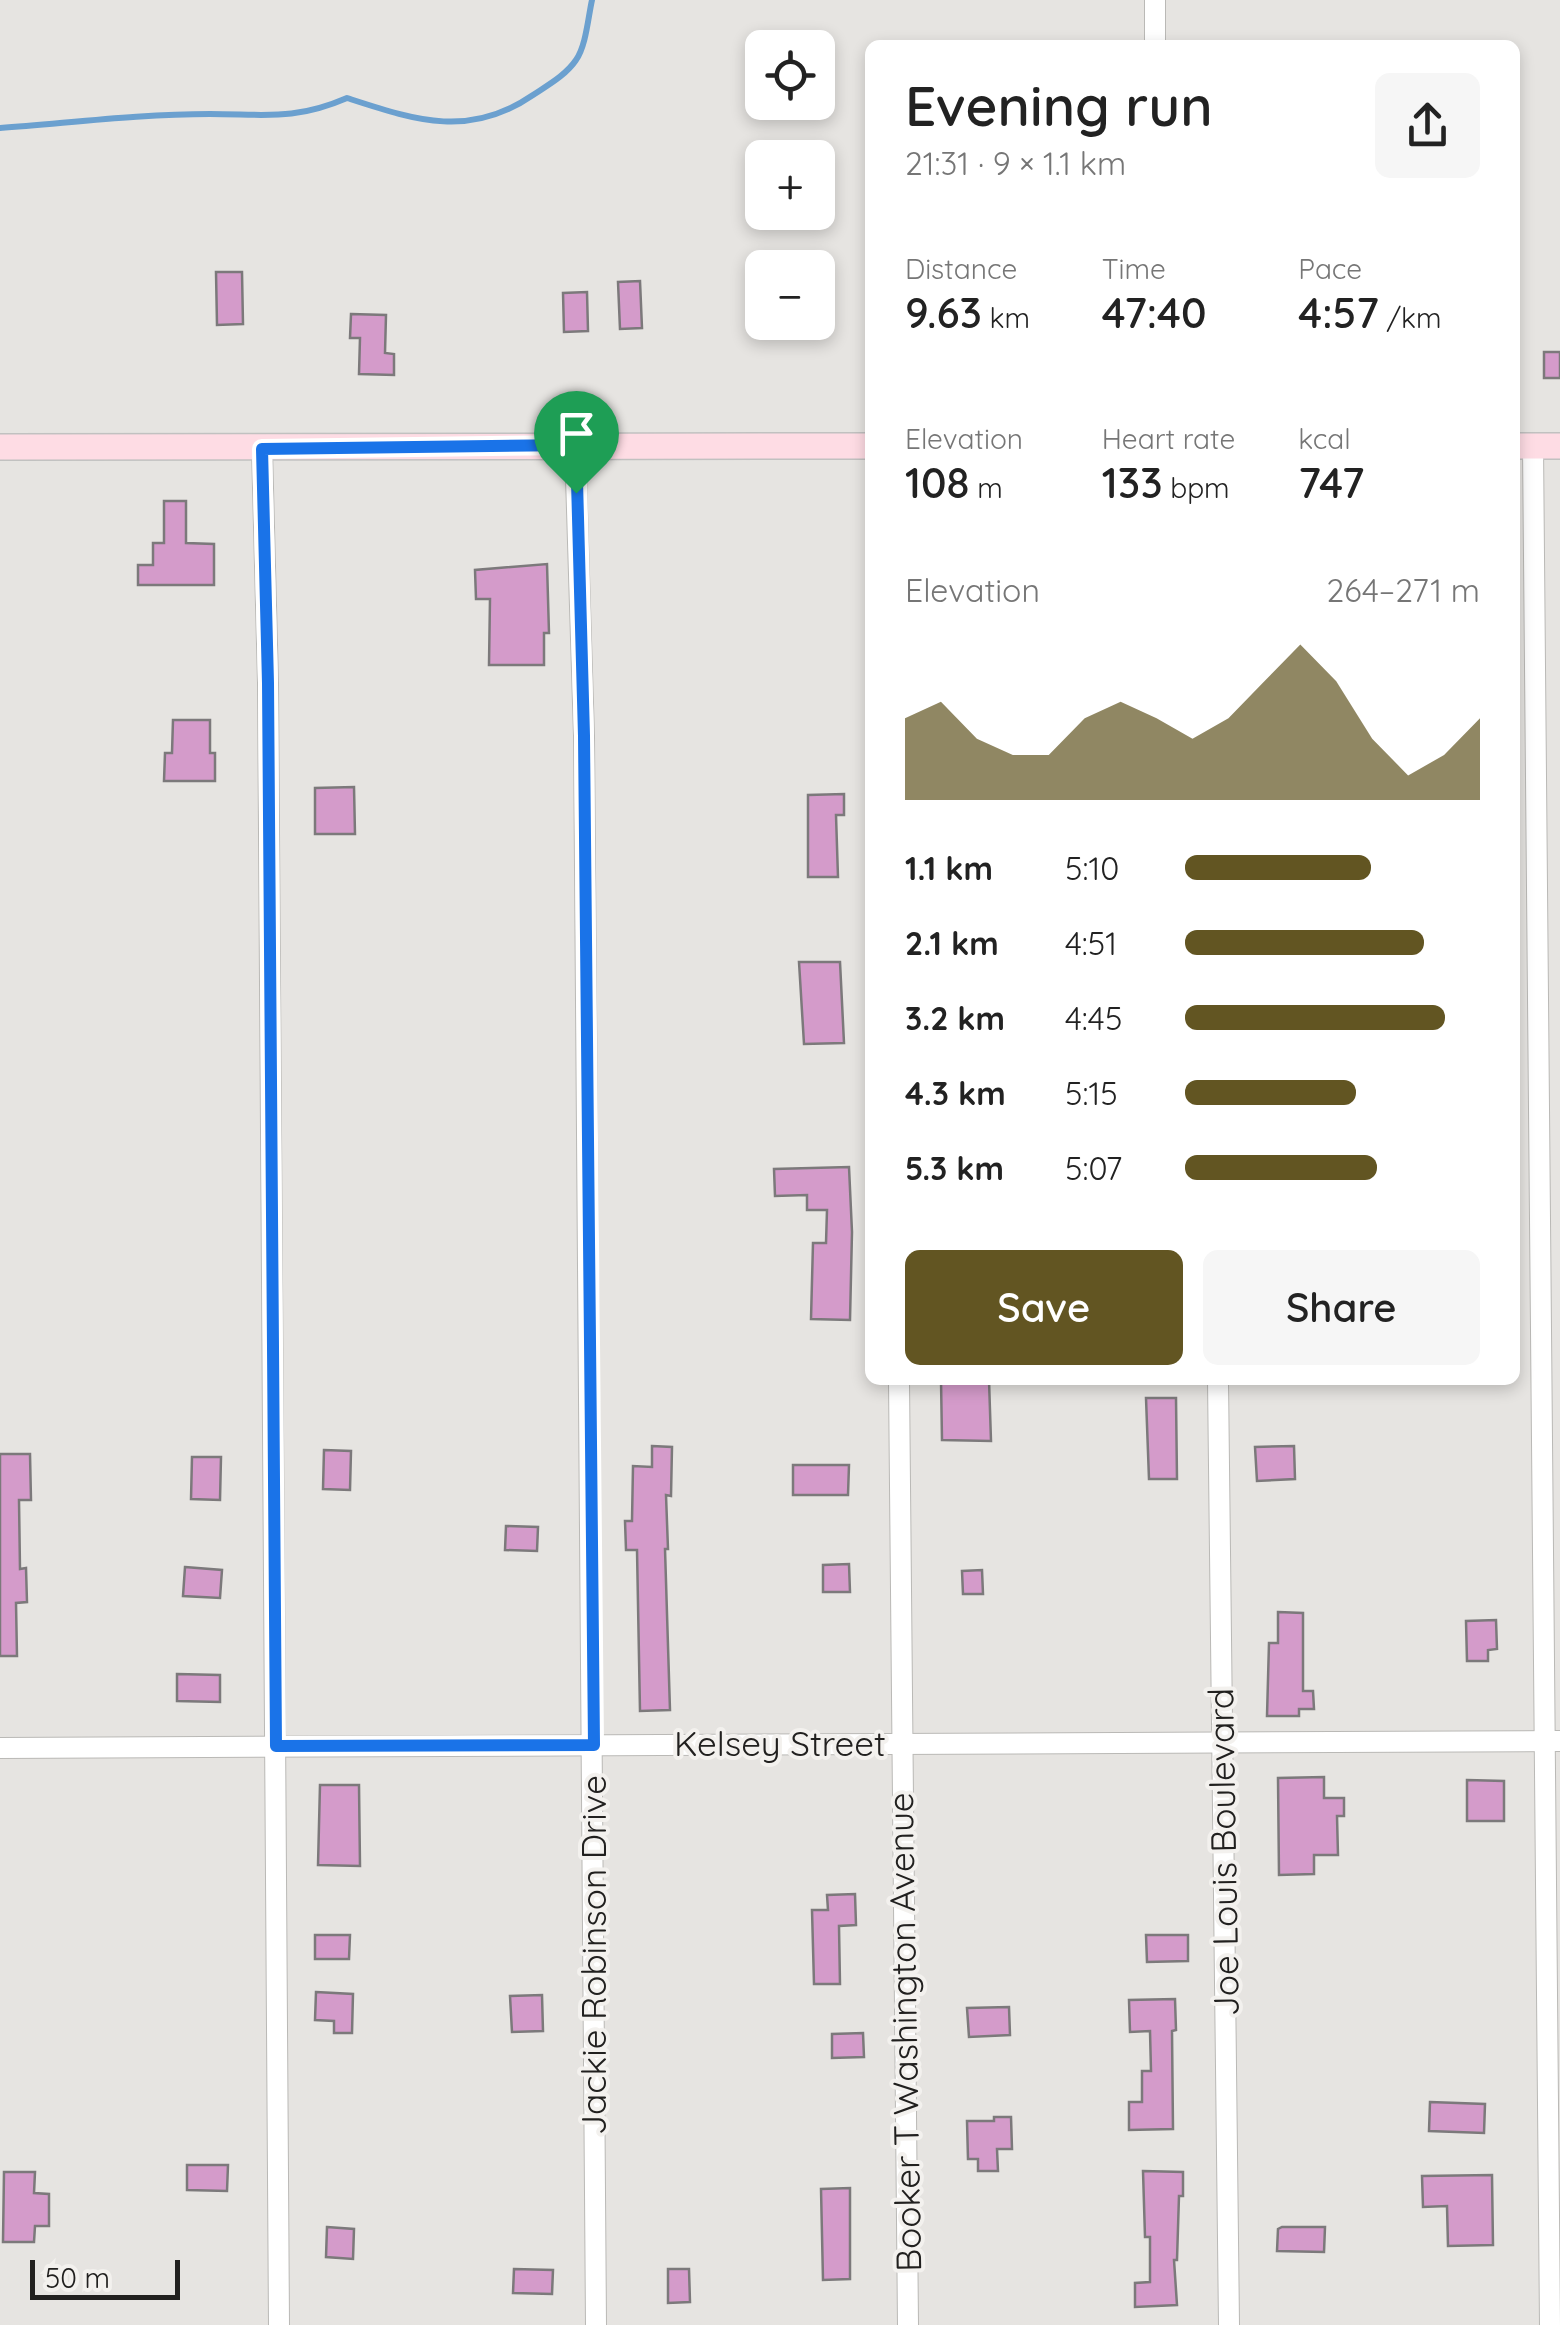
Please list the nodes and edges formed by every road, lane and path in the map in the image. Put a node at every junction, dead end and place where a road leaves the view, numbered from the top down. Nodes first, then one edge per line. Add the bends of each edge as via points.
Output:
1 (1156, 0) edge
2 (1156, 40) edge
3 (576, 445) junction
4 (865, 446) edge
5 (1524, 446) edge
6 (1560, 446) edge
7 (0, 448) edge
8 (262, 449) junction
9 (899, 1385) edge
10 (1218, 1385) edge
11 (1552, 1741) edge
12 (1222, 1742) junction
13 (903, 1744) junction
14 (594, 1745) junction
15 (276, 1746) junction
16 (0, 1748) edge
17 (280, 2325) edge
18 (596, 2325) edge
19 (908, 2325) edge
20 (1229, 2325) edge
21 (1550, 2325) edge

1 - 2 street
3 - 4 main road
3 - 8 main road
3 - 14 street, Jackie Robinson Drive
5 - 6 main road
5 - 11 street
7 - 8 main road
8 - 15 street
9 - 13 street, Booker T Washington Avenue
10 - 12 street, Joe Louis Boulevard
11 - 12 street, Kelsey Street
11 - 21 street
12 - 13 street, Kelsey Street
12 - 20 street, Joe Louis Boulevard
13 - 14 street, Kelsey Street
13 - 19 street, Booker T Washington Avenue
14 - 15 street, Kelsey Street
14 - 18 street, Jackie Robinson Drive
15 - 16 street, Kelsey Street
15 - 17 street

